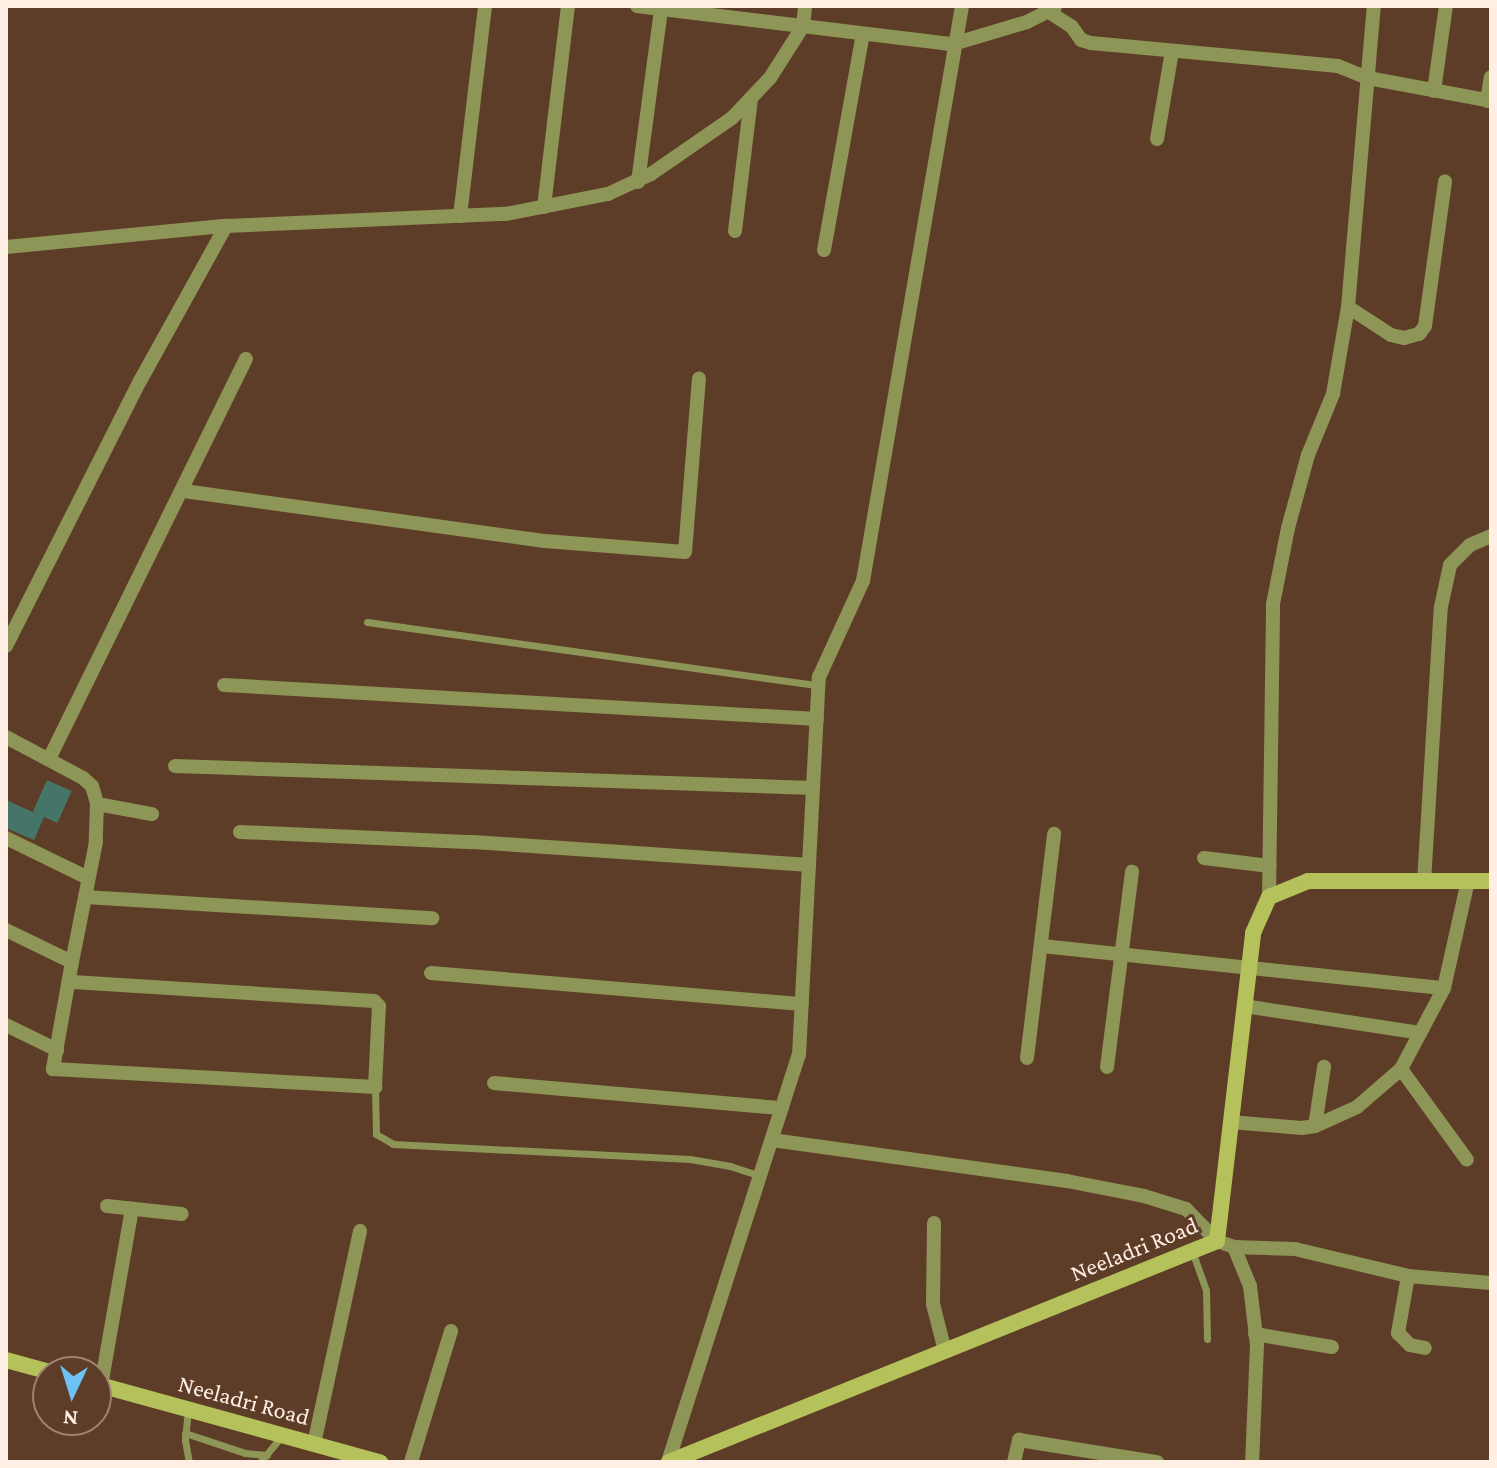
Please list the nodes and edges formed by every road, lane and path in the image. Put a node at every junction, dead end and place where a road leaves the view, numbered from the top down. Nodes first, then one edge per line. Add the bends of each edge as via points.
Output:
1 (485, 6) edge
2 (568, 6) edge
3 (637, 6) edge
4 (805, 6) edge
5 (962, 6) edge
6 (1374, 6) edge
7 (1446, 6) edge
8 (670, 9) edge
9 (1053, 9) edge
10 (760, 13) edge
11 (803, 26) junction
12 (863, 34) junction
13 (953, 44) junction
14 (1172, 51) junction
15 (1491, 77) edge
16 (1368, 78) junction
17 (1434, 91) junction
18 (751, 98) junction
19 (1489, 101) edge
20 (1157, 139) dead end
21 (1445, 181) dead end
22 (638, 182) junction
23 (544, 207) junction
24 (460, 216) junction
25 (226, 226) junction
26 (735, 231) dead end
27 (6, 247) edge
28 (824, 250) dead end
29 (1348, 307) junction
30 (246, 359) dead end
31 (699, 379) dead end
32 (184, 491) junction
33 (1491, 536) edge
34 (367, 622) dead end
35 (6, 646) edge
36 (224, 685) dead end
37 (818, 685) junction
38 (817, 719) junction
39 (6, 737) edge
40 (49, 759) junction
41 (175, 766) dead end
42 (813, 788) junction
43 (97, 804) junction
44 (152, 814) dead end
45 (240, 832) dead end
46 (1054, 834) dead end
47 (6, 838) edge
48 (1204, 858) dead end
49 (809, 865) junction
50 (1270, 866) junction
51 (1132, 872) dead end
52 (88, 878) junction
53 (1468, 881) junction
54 (1491, 881) edge
55 (1424, 882) junction
56 (85, 897) junction
57 (1269, 897) junction
58 (432, 918) dead end
59 (6, 930) edge
60 (1042, 946) junction
61 (1122, 956) junction
62 (72, 962) junction
63 (1249, 970) junction
64 (431, 973) dead end
65 (69, 982) junction
66 (1444, 988) junction
67 (802, 1004) junction
68 (1244, 1006) junction
69 (6, 1025) edge
70 (1420, 1033) junction
71 (57, 1050) junction
72 (1027, 1058) dead end
73 (1107, 1067) dead end
74 (1324, 1067) dead end
75 (1401, 1069) junction
76 (494, 1083) dead end
77 (375, 1087) junction
78 (782, 1108) junction
79 (1231, 1122) junction
80 (1315, 1126) junction
81 (772, 1140) junction
82 (1467, 1160) dead end
83 (760, 1176) junction
84 (107, 1206) dead end
85 (132, 1209) junction
86 (182, 1214) dead end
87 (934, 1223) dead end
88 (360, 1231) dead end
89 (1226, 1244) junction
90 (1192, 1251) junction
91 (1408, 1276) junction
92 (1491, 1283) edge
93 (451, 1331) dead end
94 (1255, 1334) junction
95 (1207, 1339) dead end
96 (1332, 1347) dead end
97 (1425, 1348) dead end
98 (945, 1351) junction
99 (104, 1356) edge
100 (6, 1360) edge
101 (32, 1367) edge
102 (112, 1389) edge
103 (188, 1410) junction
104 (185, 1433) junction
105 (283, 1435) junction
106 (314, 1444) junction
107 (267, 1455) junction
108 (189, 1462) edge
109 (260, 1462) edge
110 (380, 1462) edge
111 (411, 1462) edge
112 (668, 1462) edge
113 (1014, 1462) edge
114 (1157, 1462) edge
115 (1252, 1462) edge

1 - 24 street
2 - 23 street
3 - 8 street
4 - 11 street
5 - 13 street
6 - 16 street
7 - 17 street
8 - 10 street
8 - 22 street
9 - 13 street
9 - 14 street via 1081,40
10 - 11 street
11 - 12 street
11 - 18 street
12 - 13 street
12 - 28 street
13 - 37 street via 863,581
14 - 16 street via 1338,66
14 - 20 street
15 - 19 street
16 - 17 street
16 - 29 street
17 - 19 street
18 - 22 street via 708,137
18 - 26 street
21 - 29 street via 1425,326 1419,334 1391,335
22 - 23 street
23 - 24 street
24 - 25 street
25 - 27 street
25 - 35 street via 140,381
29 - 50 street via 1333,394 1296,498 1273,604
30 - 32 street
31 - 32 street via 685,552 545,541
32 - 40 street
33 - 55 street via 1470,545 1450,565 1441,607
34 - 37 lane
36 - 38 street
37 - 38 street
38 - 42 street
39 - 40 street
40 - 43 street via 92,786
41 - 42 street
42 - 49 street
43 - 44 street
43 - 52 street
45 - 49 street
46 - 60 street
47 - 52 street
48 - 50 street
49 - 67 street
50 - 57 street
51 - 61 street
52 - 56 street
53 - 54 main road
53 - 55 main road
53 - 66 street
55 - 57 main road via 1308,881
56 - 58 street
56 - 62 street
57 - 63 main road, Neeladri Road via 1253,933
59 - 62 street
60 - 61 street
60 - 72 street
61 - 63 street
61 - 73 street
62 - 65 street
63 - 66 street
63 - 68 main road, Neeladri Road
64 - 67 street
65 - 71 street
65 - 77 street via 374,1001 379,1006
66 - 70 street
67 - 78 street via 799,1055
68 - 70 street
68 - 79 main road, Neeladri Road
69 - 71 street
70 - 75 street
71 - 77 street via 53,1069
74 - 80 street
75 - 80 street via 1357,1107
75 - 82 street
76 - 78 street
77 - 83 lane via 376,1134 393,1144 690,1159
78 - 81 street
79 - 80 street
79 - 89 main road, Neeladri Road
81 - 83 street
81 - 89 street via 1144,1196 1186,1209
83 - 112 street
84 - 85 street
85 - 86 street
85 - 99 street
87 - 98 street via 933,1304
88 - 106 street
89 - 90 main road, Neeladri Road
89 - 91 street via 1295,1249
89 - 94 street via 1250,1286
90 - 95 lane via 1206,1290
90 - 98 main road, Neeladri Road
91 - 92 street
91 - 97 street via 1398,1333 1410,1345
93 - 111 street
94 - 96 street
94 - 115 street
98 - 112 main road, Neeladri Road
100 - 101 main road
102 - 103 main road, Neeladri Road
103 - 104 lane
103 - 105 main road, Neeladri Road
104 - 107 lane
104 - 108 lane
105 - 106 main road, Neeladri Road
105 - 107 lane
106 - 110 main road, Neeladri Road
107 - 109 lane
113 - 114 street via 1019,1440

